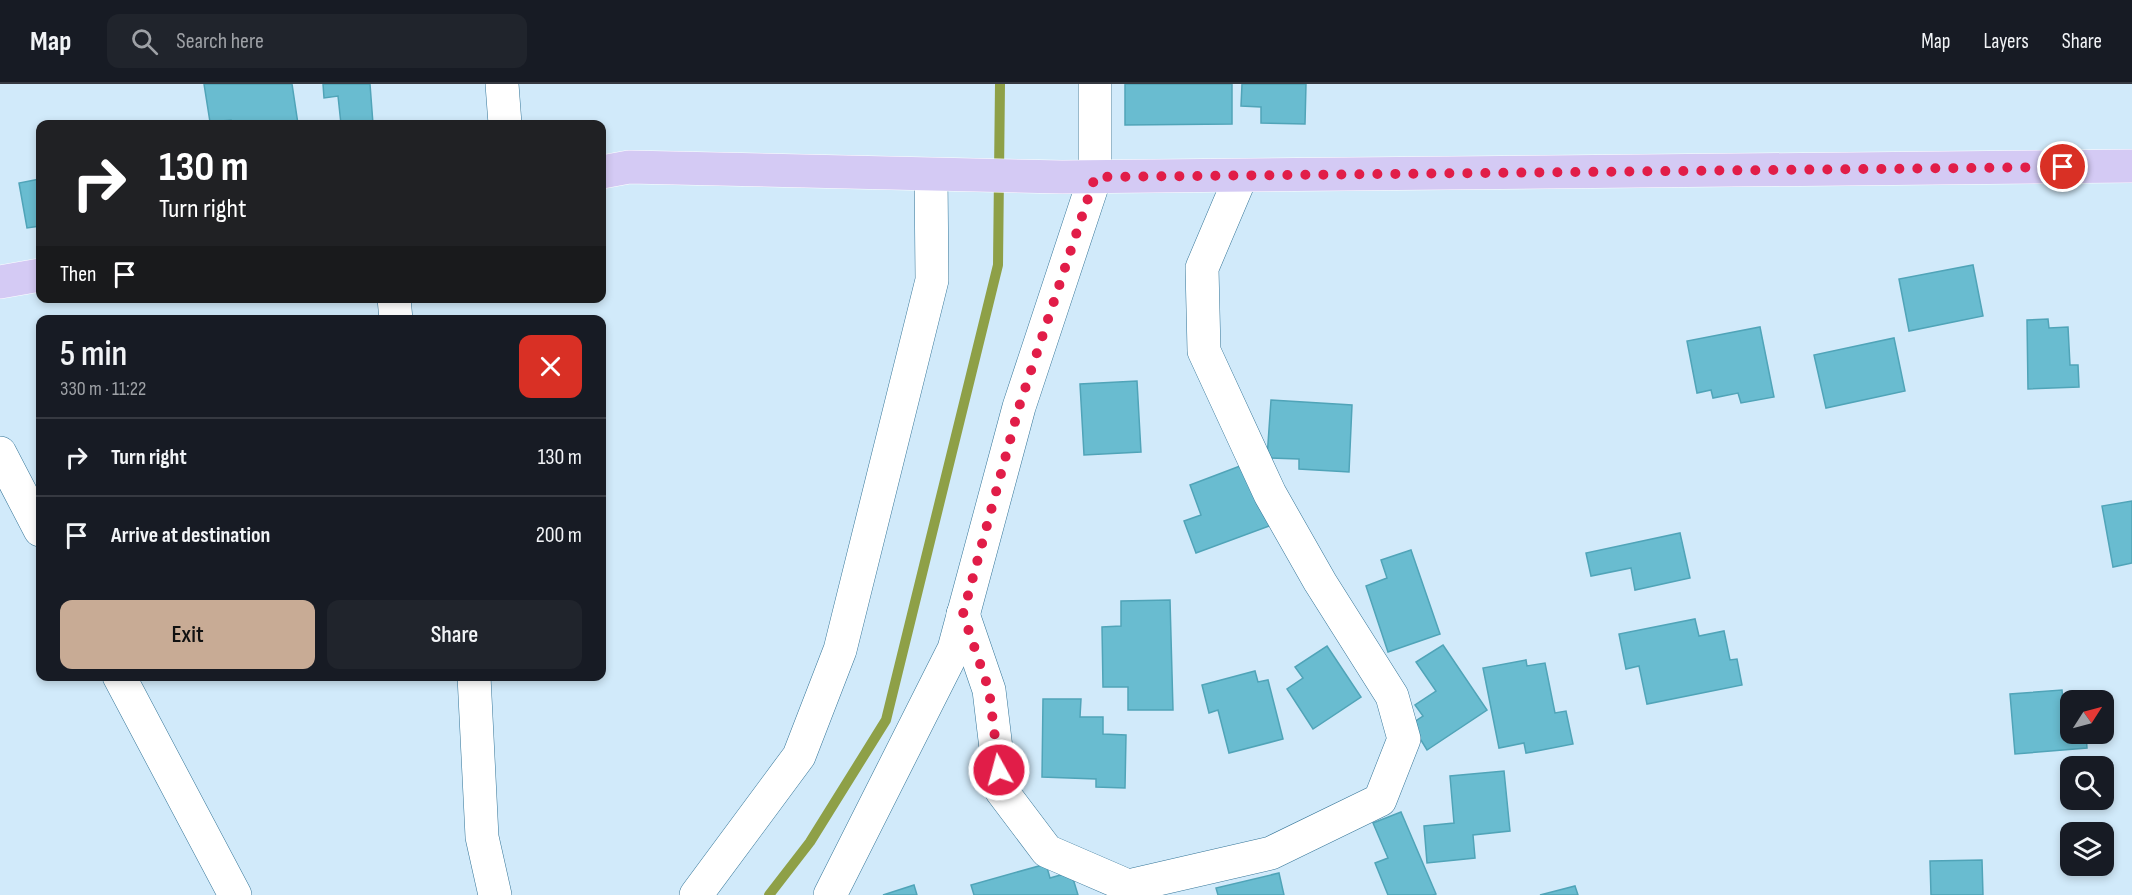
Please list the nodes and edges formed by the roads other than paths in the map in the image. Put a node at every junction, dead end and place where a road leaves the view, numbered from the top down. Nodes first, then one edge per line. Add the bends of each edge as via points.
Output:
1 (502, 84) edge
2 (1095, 84) edge
3 (505, 120) edge
4 (2132, 166) edge
5 (606, 171) edge
6 (938, 176) junction
7 (1241, 176) junction
8 (1095, 177) junction
9 (36, 276) edge
10 (0, 282) edge
11 (0, 453) edge
12 (36, 522) edge
13 (963, 614) junction
14 (121, 681) edge
15 (474, 681) edge
16 (235, 895) edge
17 (495, 895) edge
18 (696, 895) edge
19 (830, 895) edge

1 - 3 street
2 - 8 street
4 - 7 main road
5 - 6 main road via 629,167
6 - 8 main road
6 - 18 street via 932,280 840,650 799,756
7 - 8 main road
7 - 13 street via 1202,268 1204,351 1270,494 1392,696 1404,739 1380,800 1271,853 1128,886 1047,851 1001,790 989,690
8 - 13 street via 1019,407
9 - 10 main road
11 - 12 street
13 - 19 street via 954,649
14 - 16 street
15 - 17 street via 482,837

